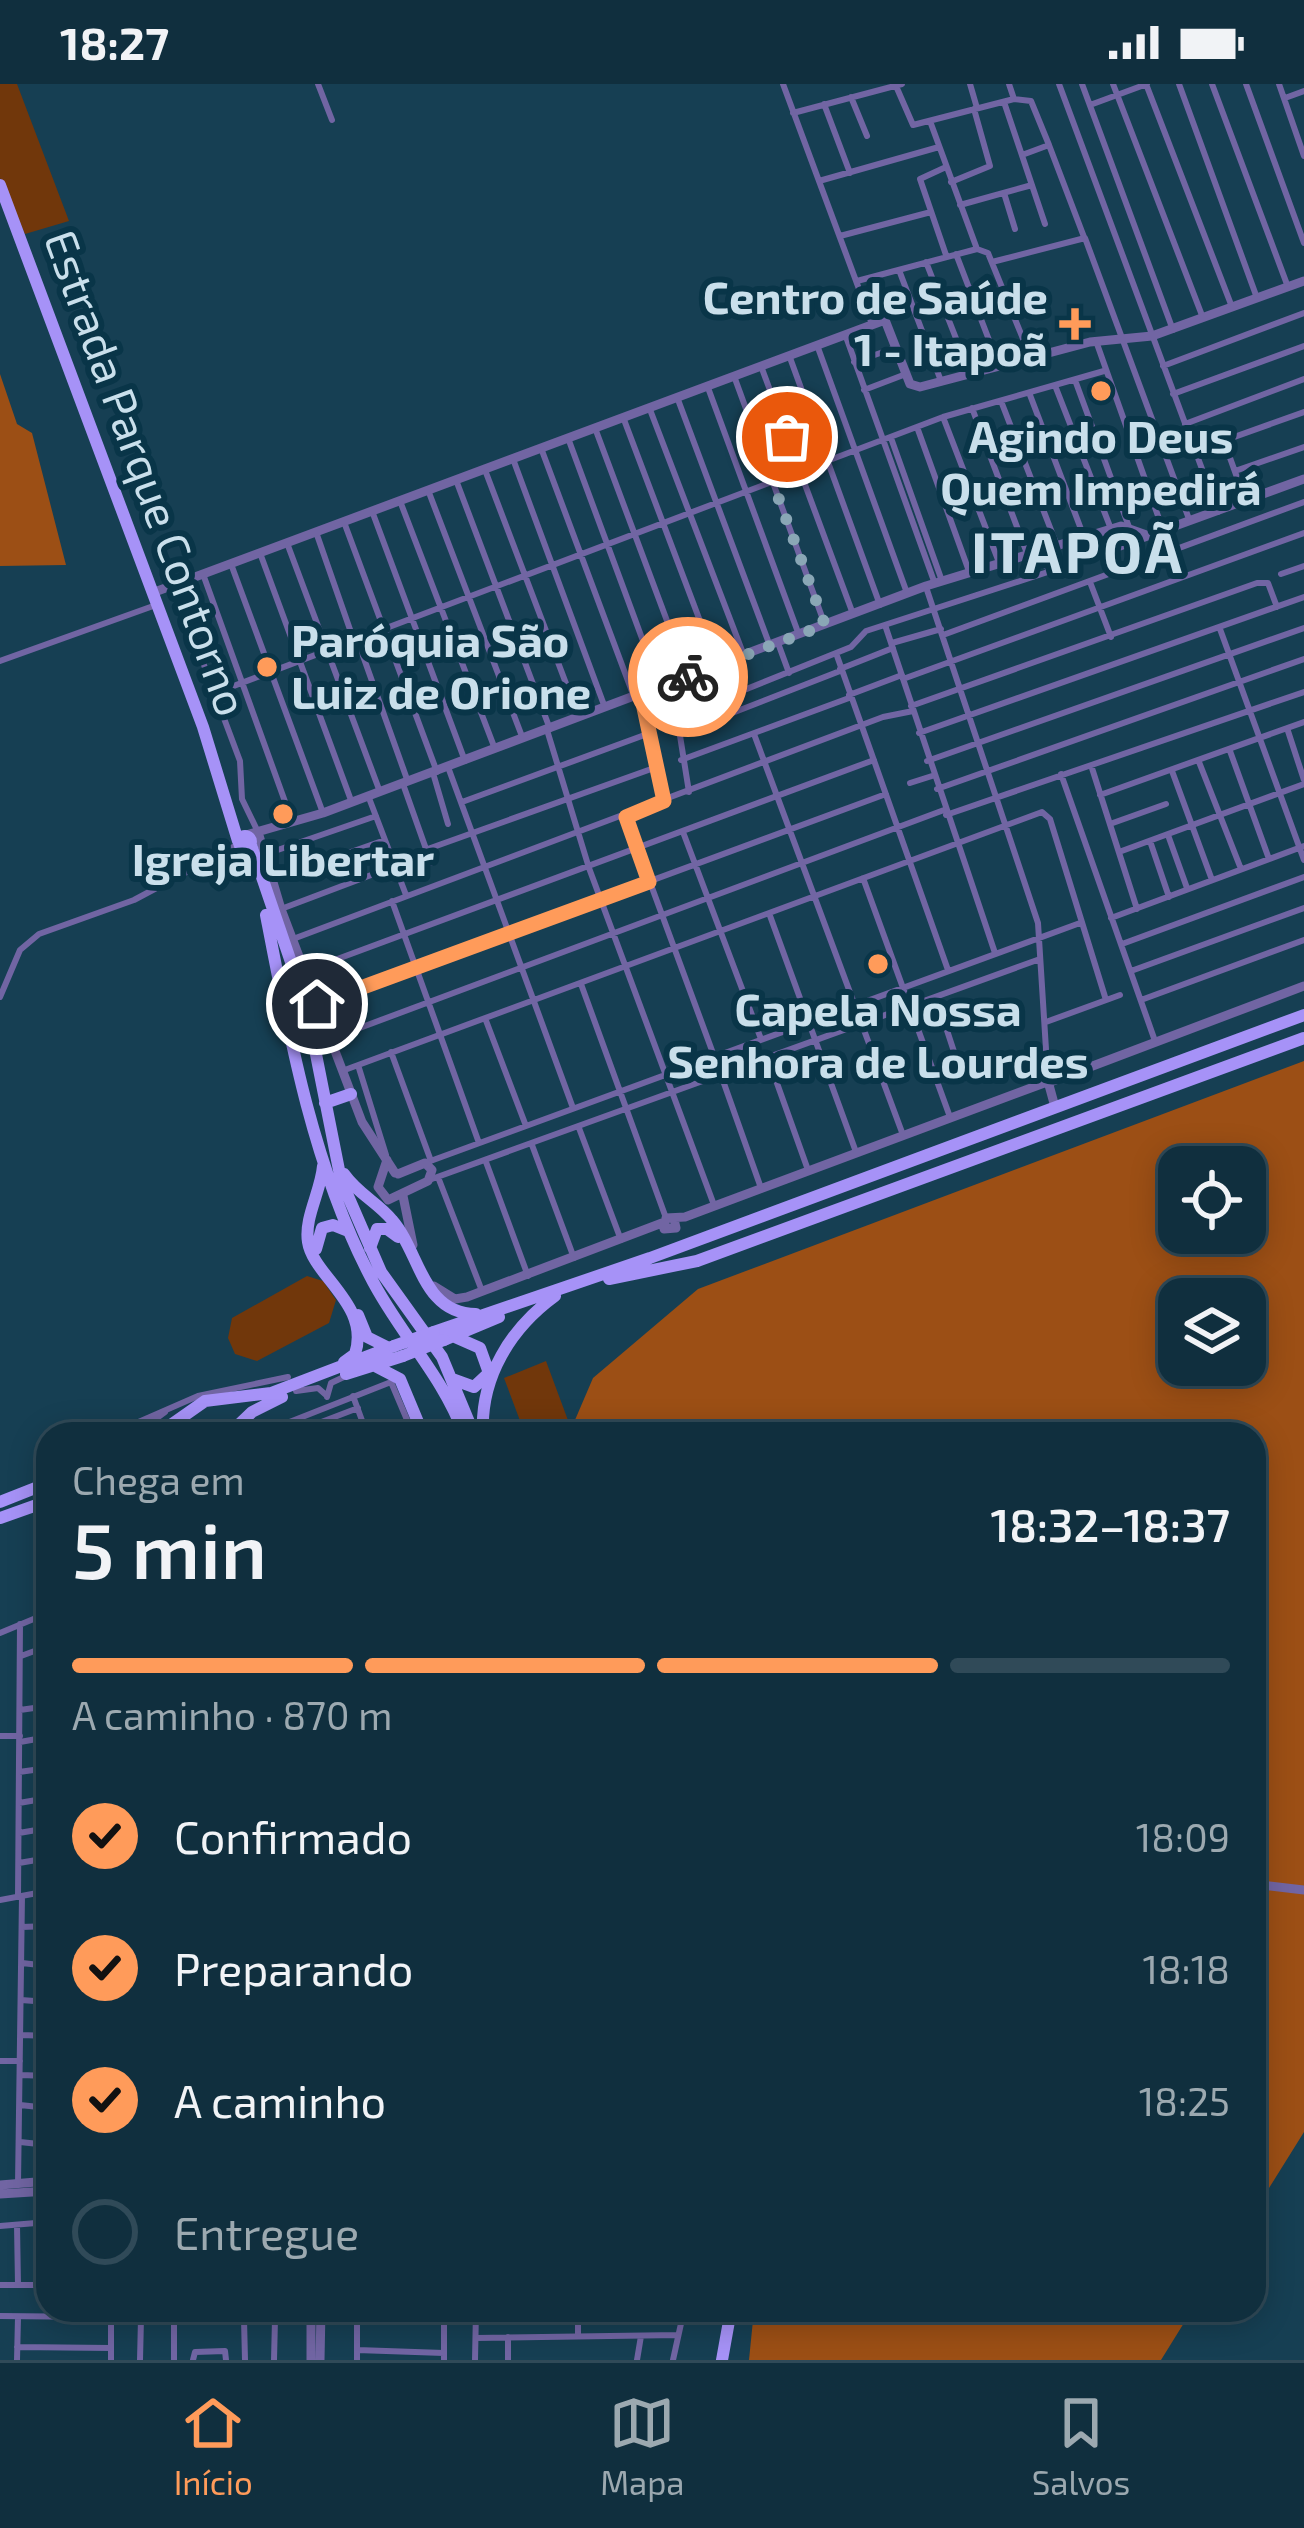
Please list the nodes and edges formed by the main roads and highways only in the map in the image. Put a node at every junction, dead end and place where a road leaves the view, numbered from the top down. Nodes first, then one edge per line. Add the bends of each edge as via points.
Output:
1 (0, 185) edge
2 (265, 886) junction
3 (1304, 1015) edge
4 (1252, 1035) junction
5 (1304, 1038) edge
6 (1262, 1053) junction
7 (351, 1094) road end
8 (325, 1102) junction
9 (930, 1154) junction
10 (330, 1164) junction
11 (939, 1174) junction
12 (350, 1232) junction
13 (370, 1249) junction
14 (555, 1296) junction
15 (495, 1311) junction
16 (445, 1332) junction
17 (397, 1352) junction
18 (365, 1367) junction
19 (322, 1375) junction
20 (452, 1378) junction
21 (239, 1394) junction
22 (174, 1421) edge
23 (243, 1421) joint
24 (420, 1422) edge
25 (421, 1422) edge
26 (458, 1422) edge
27 (472, 1422) edge
28 (481, 1422) edge
29 (36, 1487) edge
30 (5, 1496) edge
31 (36, 1505) edge
32 (1, 1518) edge
33 (729, 2322) edge
34 (722, 2360) edge

1 - 2 main road, Estrada Parque Contorno
2 - 8 main road, Estrada Parque Contorno via 312,1007
2 - 10 main road via 276,988
3 - 4 main road
4 - 6 main road
4 - 9 main road via 1053,1091
5 - 6 main road
6 - 11 main road
7 - 8 main road
8 - 10 main road, Estrada Parque Contorno
9 - 11 main road via 928,1167
9 - 15 main road
10 - 12 main road
10 - 13 main road
10 - 15 main road via 394,1222 437,1298 456,1312
10 - 19 main road via 307,1238 315,1262 340,1286 358,1340 355,1354
11 - 14 main road via 698,1261
12 - 17 main road via 322,1228 316,1249 341,1277 367,1337
12 - 26 main road
13 - 16 main road via 377,1229 398,1237
13 - 20 main road
14 - 16 main road
14 - 28 main road via 518,1325
15 - 16 main road
16 - 17 main road, bridge
16 - 20 main road via 480,1348 489,1373 474,1387
17 - 18 main road
17 - 19 main road
17 - 25 main road
18 - 23 main road via 265,1404
18 - 24 main road via 400,1379
19 - 21 main road via 271,1393
20 - 27 main road
21 - 22 main road via 205,1401
21 - 23 main road
29 - 30 main road
31 - 32 main road
33 - 34 main road

